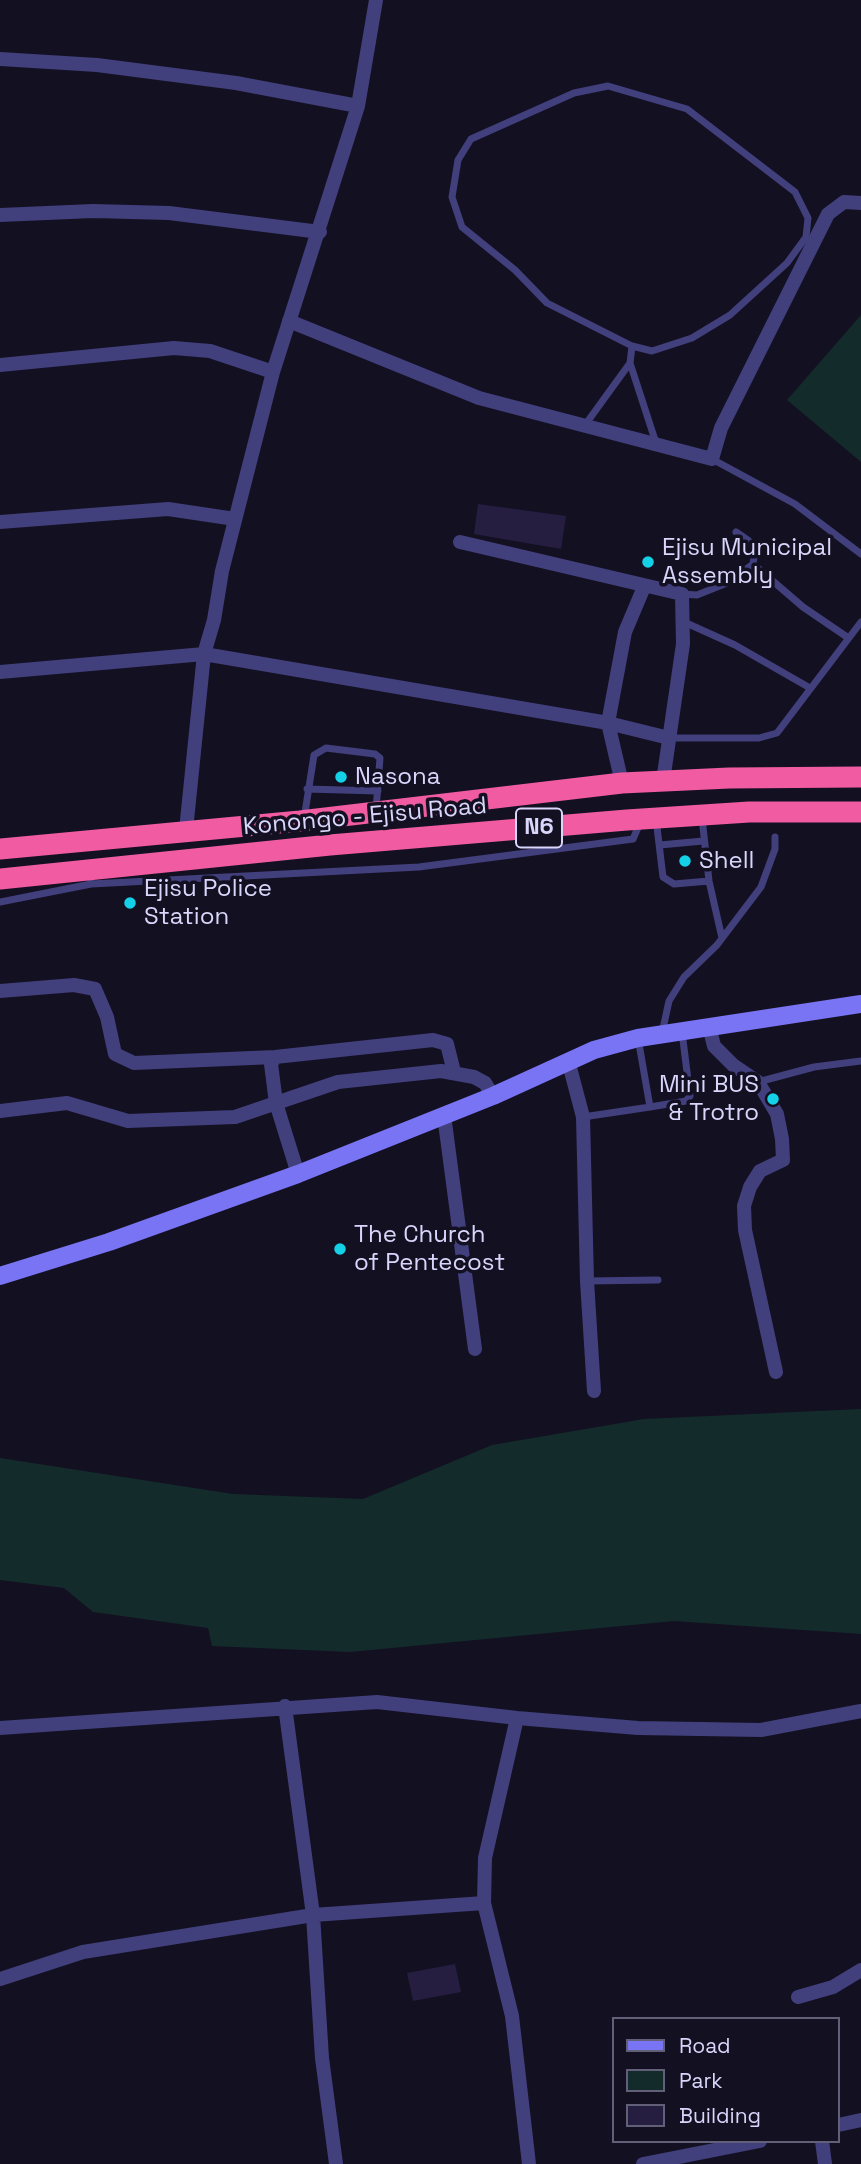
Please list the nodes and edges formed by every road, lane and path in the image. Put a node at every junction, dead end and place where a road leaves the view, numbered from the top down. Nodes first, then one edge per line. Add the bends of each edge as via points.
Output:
1 (376, 0) edge
2 (0, 59) edge
3 (358, 106) junction
4 (861, 203) edge
5 (0, 215) edge
6 (320, 232) junction
7 (289, 321) junction
8 (632, 346) junction
9 (630, 363) junction
10 (0, 365) edge
11 (273, 372) junction
12 (585, 425) junction
13 (657, 447) junction
14 (712, 459) junction
15 (236, 519) junction
16 (0, 522) edge
17 (736, 532) dead end
18 (460, 542) dead end
19 (861, 554) edge
20 (752, 564) junction
21 (644, 587) junction
22 (682, 594) junction
23 (684, 622) junction
24 (861, 622) edge
25 (847, 637) junction
26 (204, 654) junction
27 (0, 672) edge
28 (810, 688) junction
29 (608, 723) junction
30 (669, 738) junction
31 (861, 777) edge
32 (663, 781) junction
33 (622, 783) junction
34 (307, 789) junction
35 (377, 801) junction
36 (861, 812) edge
37 (702, 816) junction
38 (649, 819) junction
39 (304, 820) junction
40 (186, 830) junction
41 (775, 838) dead end
42 (703, 841) junction
43 (660, 845) junction
44 (0, 849) edge
45 (90, 877) junction
46 (0, 879) edge
47 (709, 881) junction
48 (0, 902) edge
49 (722, 938) junction
50 (0, 990) edge
51 (861, 1004) edge
52 (709, 1026) junction
53 (682, 1032) junction
54 (662, 1034) junction
55 (638, 1038) junction
56 (275, 1057) junction
57 (568, 1060) junction
58 (861, 1061) edge
59 (454, 1072) junction
60 (758, 1082) junction
61 (493, 1096) junction
62 (276, 1103) junction
63 (650, 1107) junction
64 (0, 1111) edge
65 (444, 1115) junction
66 (583, 1117) junction
67 (298, 1174) junction
68 (0, 1276) edge
69 (658, 1280) dead end
70 (587, 1281) junction
71 (475, 1349) dead end
72 (776, 1372) dead end
73 (594, 1391) dead end
74 (285, 1706) junction
75 (861, 1711) edge
76 (517, 1718) junction
77 (0, 1728) edge
78 (484, 1903) junction
79 (313, 1915) junction
80 (861, 1970) edge
81 (0, 1979) edge
82 (799, 1997) dead end
83 (861, 2120) edge
84 (840, 2125) edge
85 (750, 2143) edge
86 (822, 2143) edge
87 (337, 2164) edge
88 (529, 2164) edge
89 (643, 2164) edge
90 (825, 2164) edge

1 - 3 street
2 - 3 street via 97,65 236,83
3 - 6 street
4 - 14 street via 844,202 828,214 721,428
5 - 6 street via 169,213
6 - 7 street
7 - 11 street
7 - 12 street via 479,398
8 - 8 lane via 547,303 462,227 453,197 458,160 471,139 574,93 608,86 687,109 795,192 808,218 806,237 787,263 730,316 692,338 652,351
8 - 9 lane
9 - 12 lane
9 - 13 lane
10 - 11 street via 174,348 210,351
11 - 15 street
12 - 13 street
13 - 14 street
14 - 19 lane via 794,504
15 - 16 street via 167,509
15 - 26 street
17 - 20 lane via 755,551
18 - 21 street
20 - 22 lane via 727,583 697,595
20 - 25 lane
21 - 22 street
21 - 29 street via 625,632
22 - 23 street
23 - 28 lane
23 - 30 street
24 - 25 lane
25 - 28 lane
26 - 27 street
26 - 29 street
26 - 40 street
28 - 30 lane via 777,733 759,738
29 - 30 street
29 - 33 street
30 - 32 street
31 - 32 highway, Konongo - Ejisu Road / N6
32 - 33 highway, Konongo - Ejisu Road / N6
33 - 35 highway, Konongo - Ejisu Road / N6
34 - 35 lane
34 - 35 lane via 314,755 326,748 375,754 380,758
34 - 39 lane
35 - 39 highway, Konongo - Ejisu Road / N6
36 - 37 highway, Konongo - Ejisu Road / N6
37 - 38 highway, Konongo - Ejisu Road / N6
37 - 42 lane
38 - 43 lane
38 - 45 highway, Konongo - Ejisu Road / N6 via 330,845
38 - 45 lane via 633,839 457,863
39 - 40 highway, Konongo - Ejisu Road / N6
40 - 44 highway, Konongo - Ejisu Road / N6
41 - 49 lane via 761,887
42 - 43 lane
42 - 47 lane
43 - 47 lane via 663,877 668,882
45 - 46 highway, Konongo - Ejisu Road / N6
45 - 48 lane
47 - 49 lane
49 - 54 lane via 684,977 670,1001
50 - 56 street via 74,985 95,989 115,1054 134,1063
51 - 52 main road
52 - 53 main road
52 - 60 street via 714,1046
53 - 54 main road
53 - 63 lane via 690,1096 686,1101
54 - 55 main road
55 - 57 main road
55 - 63 lane
56 - 59 street via 441,1040 450,1051
56 - 62 street via 271,1063
57 - 61 main road
57 - 66 street
58 - 60 lane via 814,1067
59 - 61 street via 485,1083
59 - 62 street via 338,1082
60 - 72 street via 777,1114 783,1160 760,1171 750,1187 744,1230
61 - 65 main road
62 - 64 street via 235,1117 147,1121 110,1118 67,1103
62 - 67 street
63 - 66 lane
65 - 67 main road
65 - 71 street
66 - 70 street
67 - 68 main road
69 - 70 lane
70 - 73 street
74 - 76 street via 377,1702
74 - 77 street
74 - 79 street
75 - 76 street via 761,1730 638,1728
76 - 78 street via 485,1858
78 - 79 street
78 - 88 street via 512,2016
79 - 81 street via 83,1952
79 - 87 street via 322,2058
80 - 82 street via 833,1987
83 - 84 street
85 - 89 street
86 - 90 street

